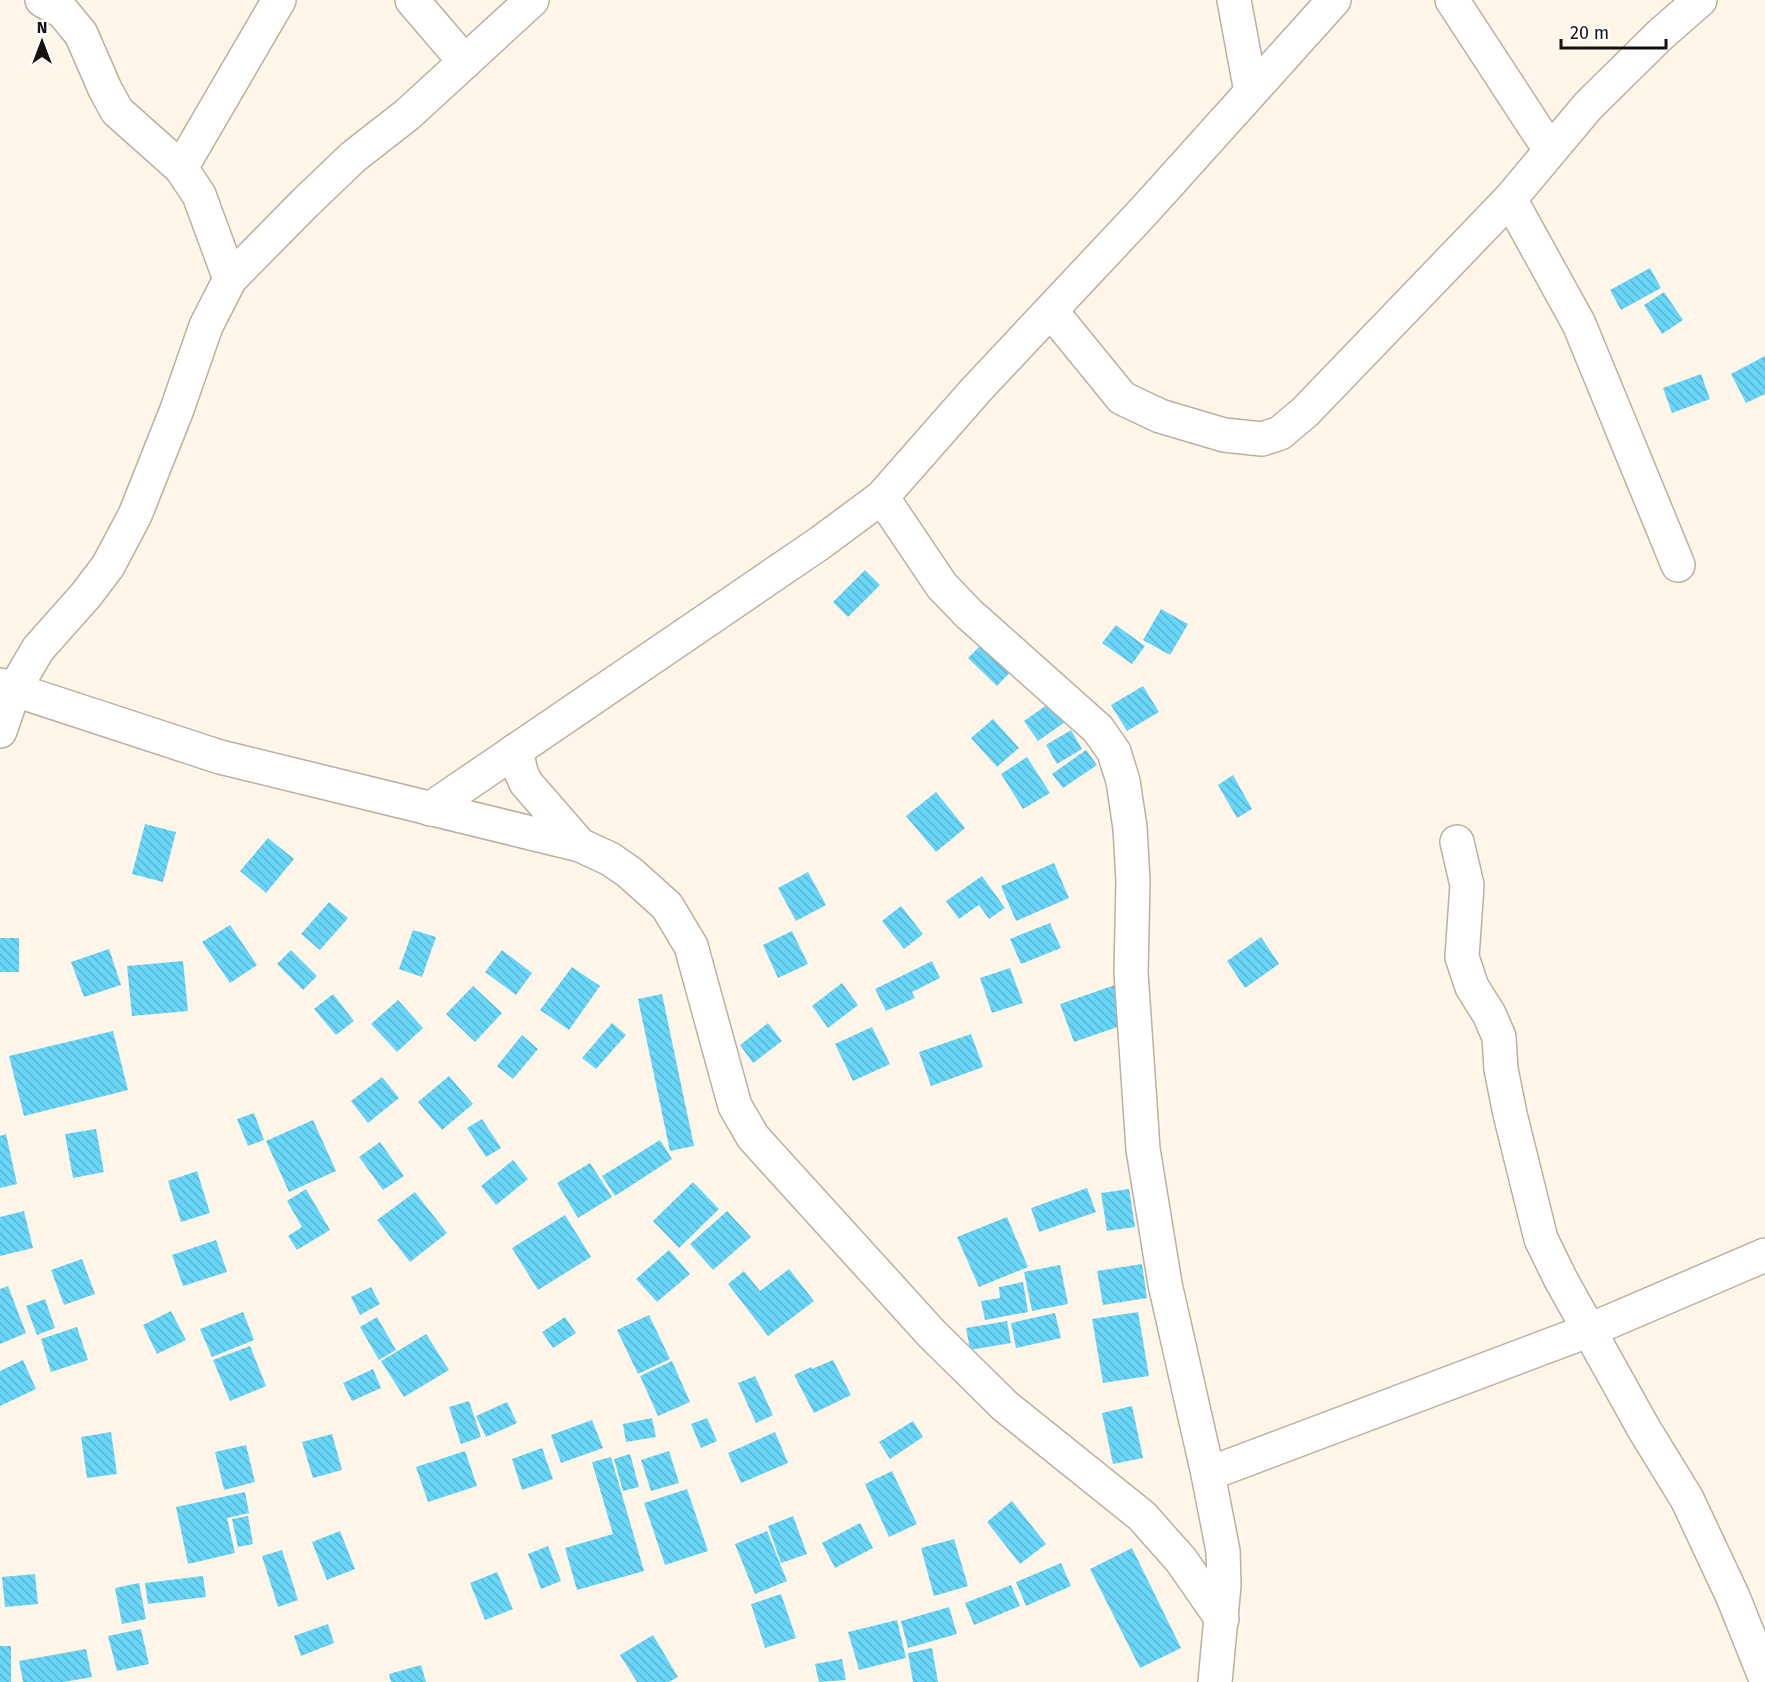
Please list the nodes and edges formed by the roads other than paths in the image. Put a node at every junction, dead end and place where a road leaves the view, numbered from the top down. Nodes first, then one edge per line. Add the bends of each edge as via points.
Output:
1 (42, 0) edge
2 (279, 0) edge
3 (412, 0) edge
4 (532, 0) edge
5 (1234, 0) edge
6 (1334, 0) edge
7 (1452, 0) edge
8 (1700, 0) edge
9 (465, 62) junction
10 (1251, 92) junction
11 (1550, 150) junction
12 (181, 168) junction
13 (1510, 199) junction
14 (230, 279) junction
15 (1051, 311) junction
16 (882, 497) junction
17 (1678, 566) dead end
18 (7, 687) edge
19 (0, 731) edge
20 (516, 750) junction
21 (430, 809) junction
22 (1457, 842) dead end
23 (580, 845) junction
24 (1765, 1255) edge
25 (1590, 1330) junction
26 (1208, 1474) junction
27 (1222, 1619) junction
28 (1765, 1677) edge
29 (1215, 1682) edge

1 - 12 street via 63,12 81,34 117,111
2 - 12 street
3 - 9 street
4 - 9 street
5 - 10 street
6 - 10 street
7 - 11 street
8 - 11 street via 1588,106
9 - 14 street via 353,157
10 - 15 street
11 - 13 street
12 - 14 street via 199,195
13 - 15 street via 1305,412 1280,433 1262,439 1213,432 1160,416 1122,398
13 - 17 street via 1579,324
14 - 18 street via 206,326 135,515 108,566
15 - 16 street
16 - 20 street
16 - 26 street via 942,586 1098,729 1114,752 1130,828 1131,972 1143,1149 1165,1284
18 - 19 street
18 - 21 street via 220,757
20 - 21 street
20 - 23 street via 526,783
21 - 23 street
22 - 25 street via 1467,885 1462,957 1472,987 1499,1036 1501,1069 1541,1239
23 - 27 street via 637,878 667,906 692,946 735,1106 753,1137 988,1390 1142,1516 1181,1560
24 - 25 street
25 - 26 street
25 - 28 street via 1687,1499
26 - 27 street via 1223,1551
27 - 29 street

